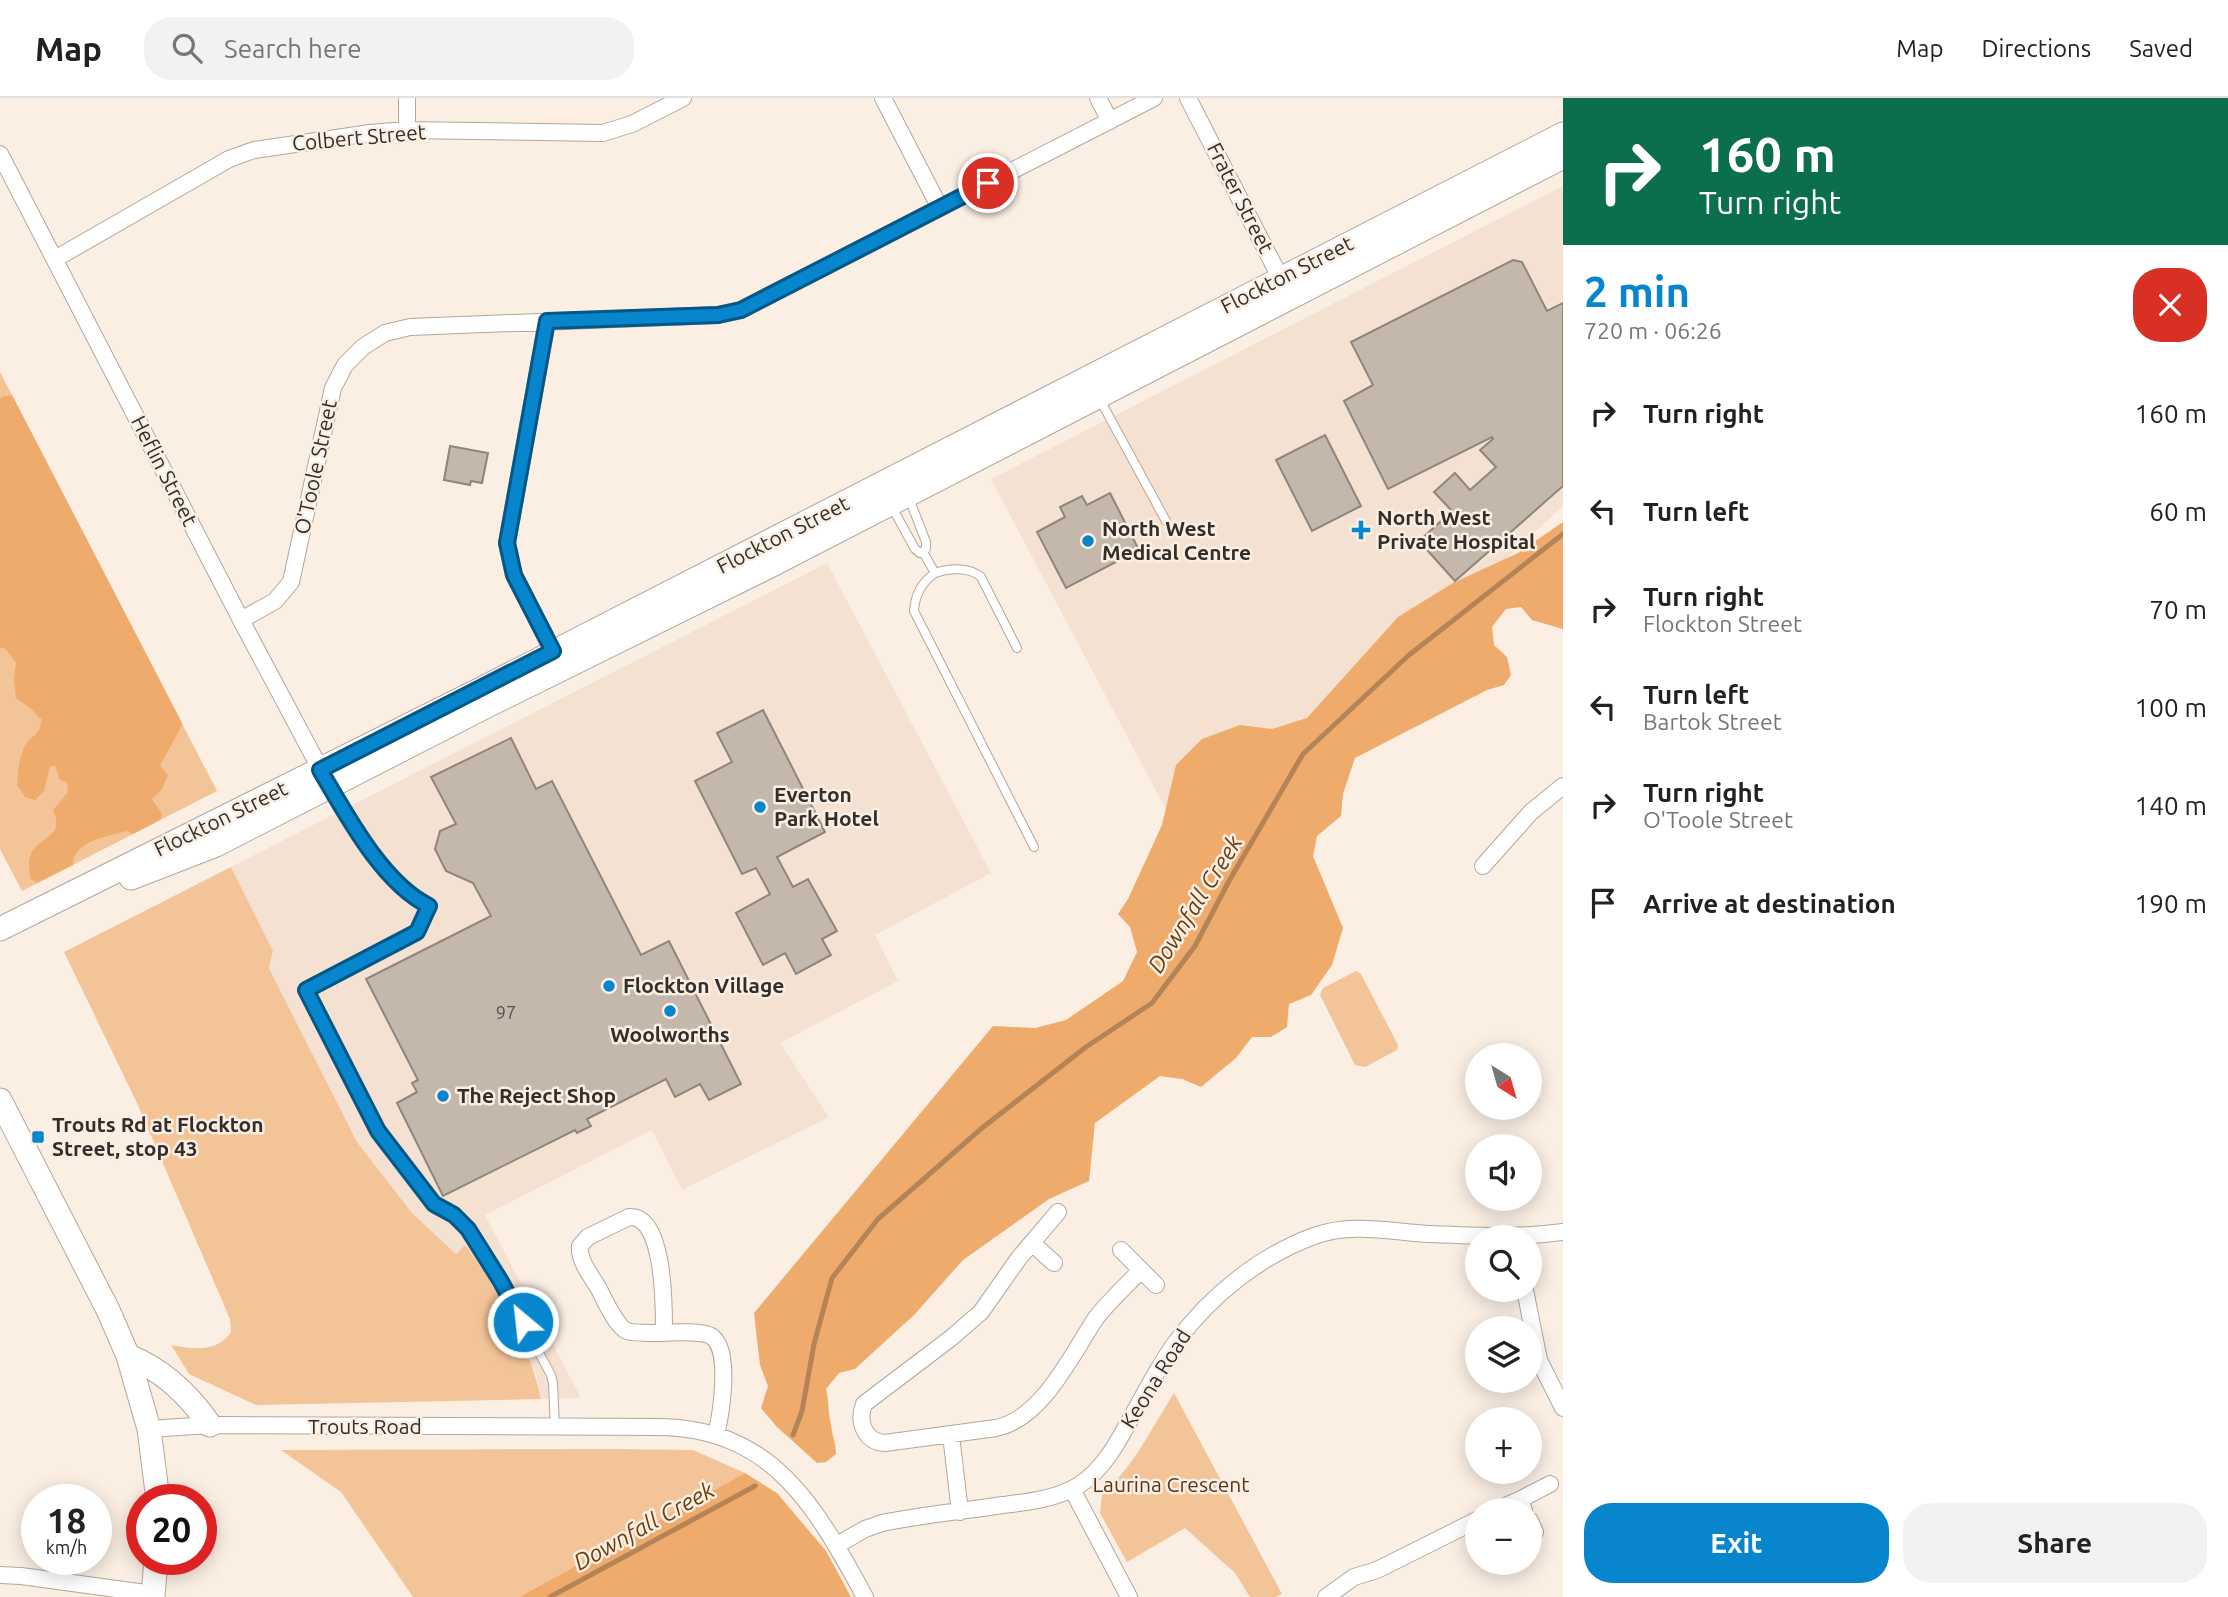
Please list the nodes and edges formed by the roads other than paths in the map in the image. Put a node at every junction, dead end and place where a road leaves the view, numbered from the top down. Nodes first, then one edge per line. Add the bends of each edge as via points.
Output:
1 (407, 98) edge
2 (683, 98) edge
3 (883, 98) edge
4 (1098, 98) edge
5 (1154, 98) edge
6 (1188, 98) edge
7 (1110, 121) junction
8 (407, 130) junction
9 (1563, 134) edge
10 (0, 154) edge
11 (1563, 158) edge
12 (940, 208) junction
13 (55, 259) junction
14 (1285, 289) junction
15 (547, 321) junction
16 (1099, 398) junction
17 (900, 500) junction
18 (1166, 521) dead end
19 (923, 552) junction
20 (935, 573) junction
21 (240, 620) junction
22 (1017, 648) dead end
23 (553, 651) junction
24 (325, 778) junction
25 (1563, 786) edge
26 (1034, 847) dead end
27 (1483, 866) dead end
28 (0, 929) edge
29 (0, 944) edge
30 (0, 1100) edge
31 (1058, 1212) dead end
32 (1563, 1233) edge
33 (1465, 1235) edge
34 (1542, 1235) edge
35 (1031, 1243) junction
36 (1121, 1250) dead end
37 (1054, 1263) dead end
38 (1141, 1270) junction
39 (1156, 1285) dead end
40 (1527, 1302) edge
41 (664, 1333) junction
42 (128, 1356) junction
43 (1563, 1408) edge
44 (210, 1424) junction
45 (555, 1427) junction
46 (149, 1429) junction
47 (716, 1434) junction
48 (951, 1434) junction
49 (156, 1484) edge
50 (1550, 1484) dead end
51 (1072, 1489) junction
52 (1531, 1498) edge
53 (960, 1512) junction
54 (1465, 1526) edge
55 (837, 1545) junction
56 (0, 1575) edge
57 (155, 1575) edge
58 (153, 1595) edge
59 (865, 1597) edge
60 (1129, 1597) edge
61 (1326, 1597) edge

1 - 8 street
2 - 8 street, Colbert Street via 603,133
3 - 12 street
4 - 7 street
5 - 7 street, O'Toole Street
6 - 14 street, Frater Street
7 - 12 street, O'Toole Street
8 - 13 street, Colbert Street via 241,153
9 - 14 street, Flockton Street
10 - 13 street, Heflin Street
11 - 14 street, Flockton Street
12 - 15 street, O'Toole Street via 741,310 718,315
13 - 21 street, Heflin Street
14 - 16 street, Flockton Street
14 - 23 street, Flockton Street
15 - 21 street, O'Toole Street via 398,329 353,355 332,388 291,582 275,601
15 - 23 street via 507,543 514,575
16 - 17 street, Flockton Street
16 - 18 lane
17 - 19 lane via 915,549
17 - 19 lane via 926,542
17 - 24 street, Flockton Street
19 - 20 lane
20 - 22 lane via 978,573
20 - 26 lane via 918,592 914,611
21 - 24 street, Heflin Street
23 - 24 street, Flockton Street
24 - 28 street, Flockton Street
24 - 29 street, Flockton Street via 216,845 144,872
24 - 45 lane via 357,834 412,897 429,906 417,932 306,990 378,1131 434,1204 468,1229 500,1280 551,1376
25 - 27 street via 1531,812
30 - 42 street
31 - 35 street
32 - 34 street, Keona Road
33 - 51 street, Keona Road via 1352,1228 1314,1236 1269,1258 1218,1295 1188,1326 1112,1451 1088,1479
35 - 37 street
35 - 48 street via 981,1312 864,1404 864,1431 878,1442
36 - 38 street
38 - 39 street
38 - 48 street via 1097,1318 1059,1378 1022,1415 1003,1427
40 - 43 street via 1539,1360
41 - 41 street via 633,1332 622,1326 581,1257 579,1249 585,1239 629,1217 644,1221 658,1251
41 - 47 street via 705,1334 718,1344 723,1395
42 - 44 street via 149,1364 192,1401
42 - 46 street
44 - 45 street, Trouts Road
44 - 46 street, Trouts Road
45 - 47 street, Trouts Road via 677,1427
46 - 49 street
47 - 55 street, Trouts Road via 782,1473
48 - 53 street
50 - 52 street
51 - 53 street, Keona Road via 1033,1501
51 - 60 street
53 - 55 street, Keona Road via 882,1523
54 - 61 street via 1354,1577
55 - 59 street, Trouts Road
56 - 58 street
57 - 58 street

